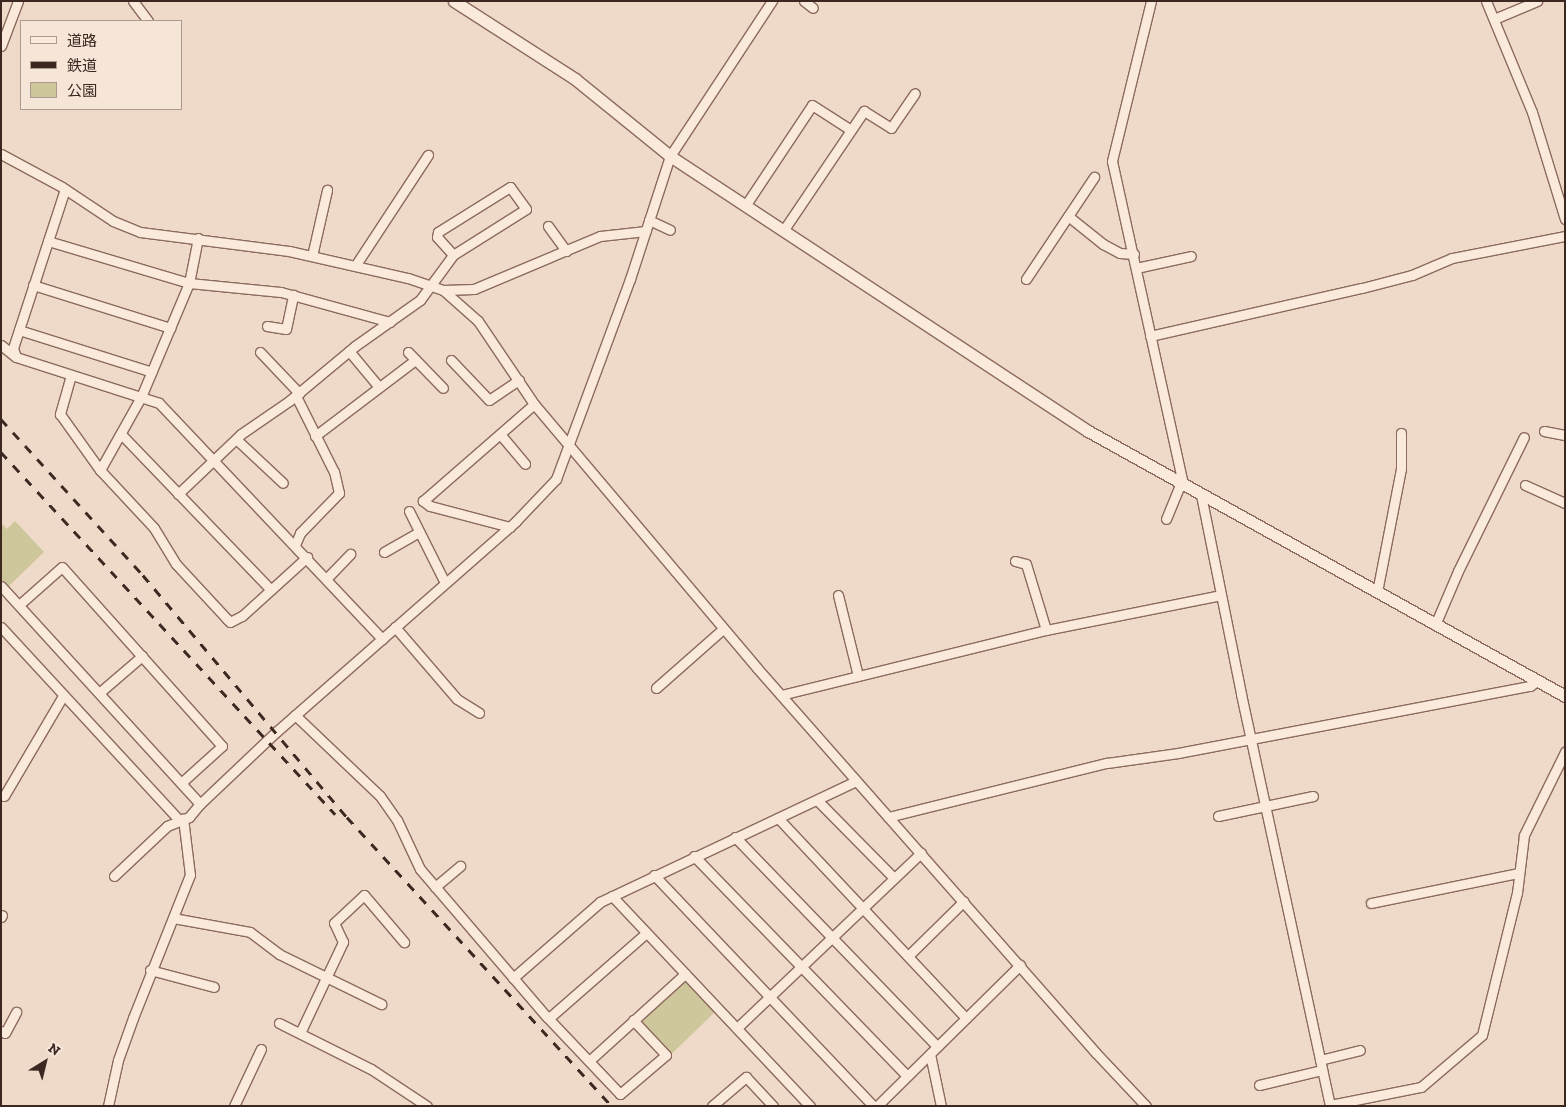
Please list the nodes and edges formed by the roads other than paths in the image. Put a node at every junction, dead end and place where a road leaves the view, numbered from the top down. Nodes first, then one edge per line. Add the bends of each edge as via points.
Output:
1 (18, 1) edge
2 (133, 1) edge
3 (454, 1) edge
4 (772, 1) edge
5 (804, 1) edge
6 (1151, 1) edge
7 (1486, 1) edge
8 (1537, 1) edge
9 (813, 8) dead end
10 (1494, 19) junction
11 (147, 20) edge
12 (1, 46) edge
13 (915, 93) dead end
14 (852, 130) junction
15 (1, 154) edge
16 (428, 155) dead end
17 (670, 156) junction
18 (1094, 177) dead end
19 (64, 189) junction
20 (327, 190) dead end
21 (745, 206) junction
22 (1068, 216) junction
23 (1564, 217) edge
24 (649, 220) junction
25 (548, 226) dead end
26 (670, 230) dead end
27 (646, 231) junction
28 (783, 232) junction
29 (1565, 236) edge
30 (198, 238) junction
31 (48, 241) junction
32 (566, 251) junction
33 (1134, 254) junction
34 (453, 255) junction
35 (312, 256) junction
36 (1191, 256) dead end
37 (355, 266) junction
38 (1136, 268) junction
39 (1026, 279) dead end
40 (190, 282) junction
41 (33, 285) junction
42 (432, 288) junction
43 (444, 290) junction
44 (293, 295) junction
45 (390, 322) junction
46 (267, 326) dead end
47 (170, 328) junction
48 (19, 330) junction
49 (1150, 336) junction
50 (1, 345) edge
51 (349, 351) junction
52 (260, 352) dead end
53 (408, 352) dead end
54 (16, 357) junction
55 (415, 360) junction
56 (451, 360) dead end
57 (152, 372) junction
58 (71, 375) junction
59 (519, 380) junction
60 (379, 387) junction
61 (443, 388) dead end
62 (297, 394) junction
63 (141, 397) junction
64 (534, 404) junction
65 (1544, 431) dead end
66 (1402, 433) dead end
67 (121, 434) junction
68 (500, 434) junction
69 (1565, 435) edge
70 (315, 436) junction
71 (1524, 437) dead end
72 (236, 438) junction
73 (569, 446) junction
74 (212, 458) junction
75 (525, 464) dead end
76 (100, 470) junction
77 (283, 483) dead end
78 (1182, 484) junction
79 (1525, 485) dead end
80 (178, 494) junction
81 (1201, 495) junction
82 (1565, 503) edge
83 (409, 511) dead end
84 (1166, 519) dead end
85 (510, 527) junction
86 (419, 532) junction
87 (295, 545) junction
88 (384, 552) dead end
89 (350, 554) dead end
90 (307, 557) junction
91 (1015, 561) dead end
92 (326, 579) junction
93 (445, 583) junction
94 (1, 586) edge
95 (271, 590) junction
96 (1377, 592) junction
97 (838, 595) dead end
98 (1221, 595) junction
99 (19, 605) junction
100 (1435, 625) junction
101 (1, 627) edge
102 (395, 627) junction
103 (724, 628) junction
104 (1046, 630) junction
105 (382, 639) junction
106 (142, 656) junction
107 (858, 676) junction
108 (1537, 681) junction
109 (656, 688) dead end
110 (98, 693) junction
111 (781, 695) junction
112 (63, 696) junction
113 (1565, 696) edge
114 (479, 712) dead end
115 (295, 715) junction
116 (1250, 739) junction
117 (1565, 752) edge
118 (856, 781) junction
119 (181, 783) junction
120 (4, 796) dead end
121 (1313, 796) dead end
122 (818, 801) junction
123 (200, 804) junction
124 (1264, 807) junction
125 (1218, 816) dead end
126 (888, 817) junction
127 (778, 818) junction
128 (181, 819) junction
129 (735, 837) junction
130 (921, 853) junction
131 (694, 856) junction
132 (460, 866) dead end
133 (1518, 874) junction
134 (654, 875) junction
135 (114, 876) dead end
136 (894, 878) junction
137 (435, 887) junction
138 (612, 896) junction
139 (964, 901) junction
140 (1370, 903) dead end
141 (863, 908) junction
142 (173, 918) junction
143 (646, 933) junction
144 (832, 938) junction
145 (404, 942) dead end
146 (908, 956) junction
147 (1020, 965) junction
148 (801, 967) junction
149 (150, 970) junction
150 (685, 974) junction
151 (326, 977) junction
152 (513, 978) junction
153 (214, 987) dead end
154 (770, 997) junction
155 (381, 1004) dead end
156 (16, 1012) dead end
157 (549, 1018) junction
158 (966, 1018) junction
159 (633, 1020) junction
160 (279, 1023) dead end
161 (738, 1028) junction
162 (1, 1031) edge
163 (300, 1033) junction
164 (937, 1046) junction
165 (261, 1049) dead end
166 (1360, 1050) dead end
167 (930, 1054) junction
168 (588, 1061) junction
169 (1321, 1065) junction
170 (907, 1076) junction
171 (1259, 1085) dead end
172 (108, 1106) edge
173 (234, 1106) edge
174 (427, 1106) edge
175 (712, 1106) edge
176 (773, 1106) edge
177 (810, 1106) edge
178 (875, 1106) edge
179 (941, 1106) edge
180 (1146, 1106) edge
181 (1330, 1106) edge

1 - 12 street
2 - 11 street
3 - 17 street via 575,79
4 - 17 street
5 - 9 street
6 - 33 street via 1112,162
7 - 10 street
8 - 10 street
10 - 23 street via 1532,112
13 - 14 street via 891,128 864,112
14 - 21 street via 812,105
14 - 28 street
15 - 19 street
16 - 37 street
17 - 21 street
17 - 24 street
18 - 22 street
19 - 30 street via 113,221 140,232
19 - 31 street
20 - 35 street
21 - 28 street
22 - 33 street via 1103,244 1120,253
22 - 39 street
24 - 26 street
24 - 27 street
25 - 32 street
27 - 32 street via 610,233
27 - 73 street
28 - 78 street via 1088,431
29 - 49 street via 1452,258 1412,275 1362,288
30 - 35 street
30 - 40 street
31 - 40 street
31 - 41 street
32 - 43 street via 474,289
33 - 38 street
34 - 34 street via 526,209 510,187 438,232 437,237
34 - 42 street
35 - 37 street
36 - 38 street
37 - 42 street via 408,278
38 - 49 street
40 - 44 street
40 - 47 street
41 - 47 street
41 - 48 street
42 - 43 street
42 - 45 street
43 - 59 street via 478,321
44 - 45 street
44 - 46 street via 286,329
45 - 51 street
47 - 57 street
48 - 54 street via 13,348
48 - 57 street
49 - 78 street
50 - 54 street
51 - 60 street
51 - 62 street
52 - 62 street
53 - 55 street
54 - 58 street
55 - 60 street
55 - 61 street
56 - 59 street via 488,400
57 - 63 street
58 - 63 street
58 - 76 street via 60,414
59 - 64 street
60 - 70 street
62 - 70 street
62 - 72 street
63 - 67 street
63 - 74 street via 159,403
64 - 68 street
64 - 73 street
65 - 69 street
66 - 96 street via 1401,469
67 - 76 street
67 - 80 street
68 - 75 street
68 - 85 street via 423,501 430,506
70 - 87 street via 334,472 339,493 300,533
71 - 100 street
72 - 74 street
72 - 77 street
73 - 85 street via 556,479
73 - 103 street
74 - 80 street
74 - 87 street
76 - 95 street via 154,528 176,564 230,622
78 - 81 street
78 - 84 street
79 - 82 street
80 - 95 street
81 - 96 street
81 - 98 street
83 - 86 street
85 - 93 street
86 - 88 street
86 - 93 street
87 - 90 street
89 - 92 street
90 - 92 street
90 - 95 street
91 - 104 street via 1026,564
92 - 105 street
93 - 102 street
94 - 99 street
96 - 100 street
97 - 107 street
98 - 104 street
98 - 116 street
99 - 106 street via 62,567
99 - 110 street
100 - 108 street
101 - 112 street
102 - 105 street
102 - 114 street via 457,699
103 - 109 street
103 - 111 street
104 - 107 street
105 - 115 street
106 - 110 street
106 - 119 street via 222,746
107 - 111 street
108 - 113 street
108 - 116 street via 1530,686
110 - 119 street
111 - 118 street
112 - 120 street
112 - 128 street
115 - 123 street
115 - 137 street via 380,796 397,820 420,869
116 - 124 street
116 - 126 street via 1107,764
117 - 133 street via 1524,835
118 - 122 street
118 - 126 street
119 - 123 street
121 - 124 street
122 - 127 street
122 - 136 street
123 - 128 street
124 - 125 street
124 - 169 street
126 - 130 street
127 - 129 street
127 - 141 street
128 - 135 street via 167,826
128 - 142 street via 190,875
129 - 131 street
129 - 144 street
130 - 136 street
130 - 139 street
131 - 134 street
131 - 148 street
132 - 137 street
133 - 140 street
133 - 181 street via 1488,1021 1476,1042 1421,1087
134 - 138 street
134 - 154 street
136 - 141 street
137 - 152 street
138 - 143 street
138 - 152 street via 578,918
139 - 146 street
139 - 147 street
141 - 144 street
141 - 146 street
142 - 149 street
142 - 151 street via 250,932 279,954
143 - 150 street
143 - 157 street
144 - 148 street
144 - 164 street
145 - 151 street via 364,895 334,923 343,942
146 - 158 street
147 - 158 street
147 - 180 street
148 - 154 street
148 - 170 street
149 - 153 street
149 - 172 street via 118,1060
150 - 159 street
150 - 161 street
151 - 155 street
151 - 163 street
152 - 157 street
154 - 161 street
154 - 178 street
156 - 162 street via 5,1033
157 - 168 street
158 - 164 street
159 - 168 street
159 - 168 street via 666,1055 620,1094
160 - 163 street
161 - 177 street
163 - 174 street via 371,1069
164 - 167 street
165 - 173 street
166 - 169 street
167 - 170 street
167 - 179 street
169 - 171 street
169 - 181 street
170 - 178 street
175 - 176 street via 746,1077

